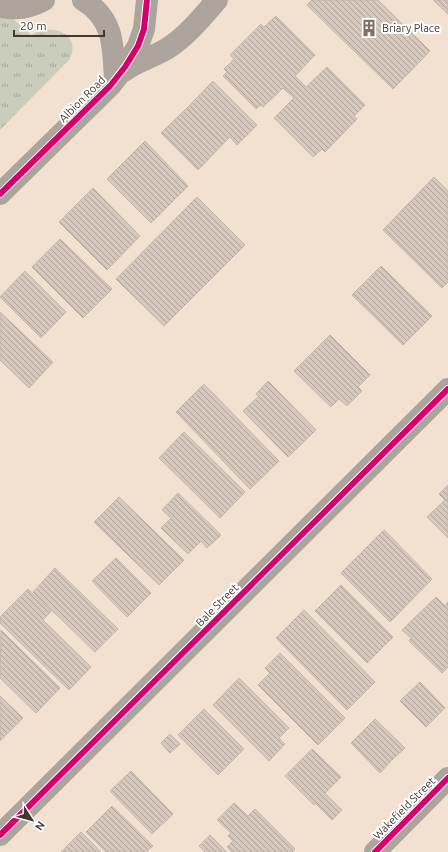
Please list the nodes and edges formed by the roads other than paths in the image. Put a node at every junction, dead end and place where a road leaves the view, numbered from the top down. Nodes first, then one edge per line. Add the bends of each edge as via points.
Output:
1 (44, 0) edge
2 (83, 0) edge
3 (147, 0) edge
4 (217, 0) edge
5 (2, 5) edge
6 (115, 80) junction
7 (0, 194) edge
8 (448, 389) edge
9 (448, 778) edge
10 (0, 835) edge
11 (375, 852) edge

1 - 5 main road via 19,9
2 - 6 street, Albion Road via 101,15 109,29
3 - 6 street, Albion Road via 142,36
4 - 6 street, Albion Road via 168,48 138,62
6 - 7 street, Albion Road
8 - 10 street, Bale Street
9 - 11 street, Wakefield Street

